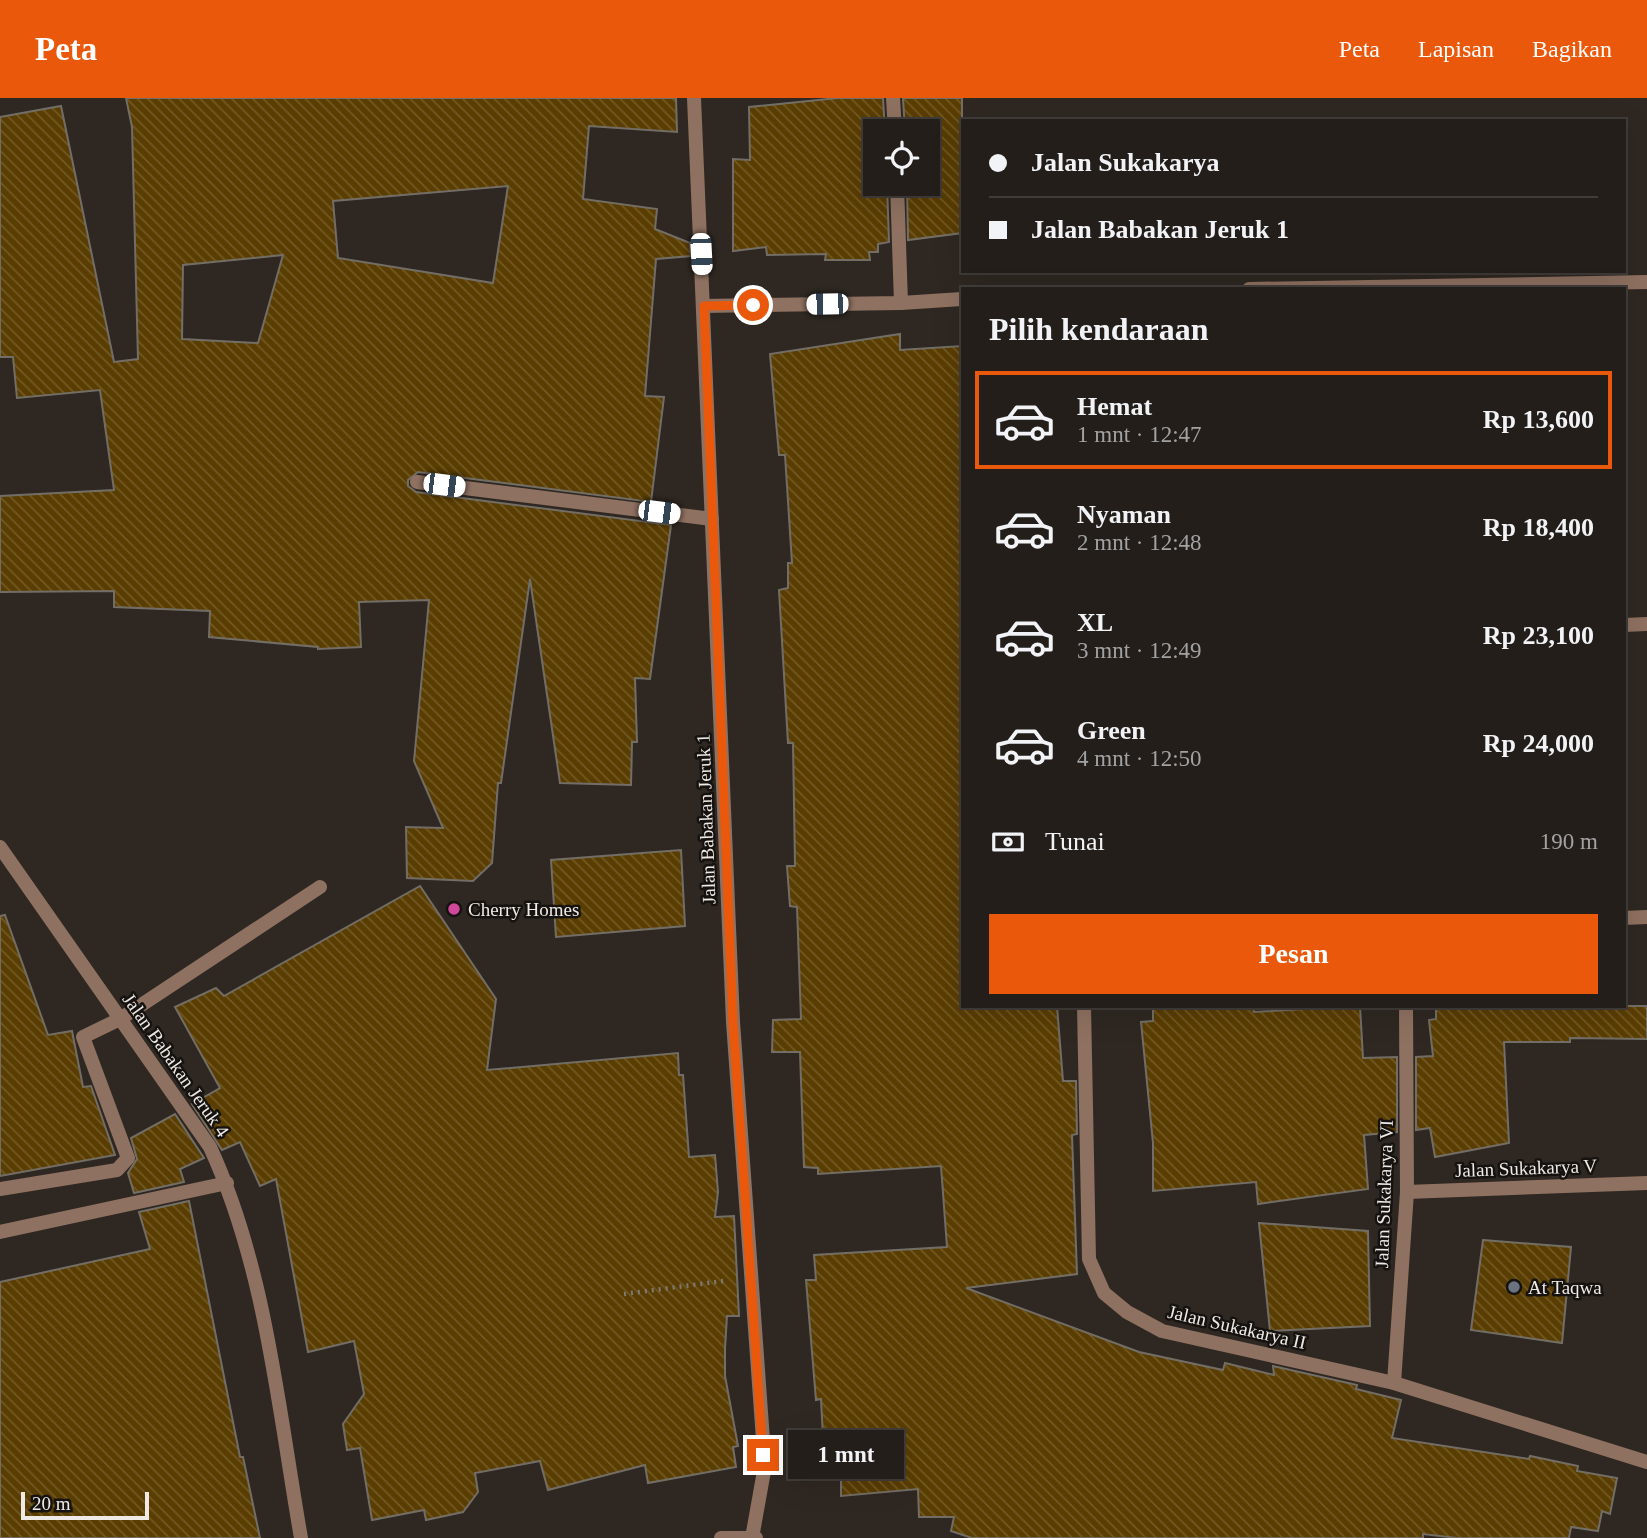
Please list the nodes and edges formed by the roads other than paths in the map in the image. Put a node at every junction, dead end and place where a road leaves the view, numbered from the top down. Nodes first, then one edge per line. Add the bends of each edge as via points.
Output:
1 (694, 98) edge
2 (894, 98) edge
3 (895, 119) edge
4 (897, 196) edge
5 (1647, 282) edge
6 (1363, 287) edge
7 (961, 299) edge
8 (901, 303) junction
9 (704, 306) junction
10 (417, 482) dead end
11 (712, 519) junction
12 (1647, 624) edge
13 (1626, 625) edge
14 (0, 847) edge
15 (320, 887) dead end
16 (1647, 917) edge
17 (1626, 918) edge
18 (1084, 1008) edge
19 (1405, 1008) edge
20 (120, 1019) junction
21 (227, 1183) junction
22 (1647, 1184) edge
23 (0, 1189) edge
24 (1407, 1192) junction
25 (0, 1232) edge
26 (1394, 1383) junction
27 (1647, 1462) edge
28 (301, 1538) edge
29 (721, 1538) edge
30 (753, 1538) edge

1 - 9 street, Jalan Babakan Jeruk 1
2 - 3 street
4 - 8 street
5 - 6 street
7 - 8 street
8 - 9 street
9 - 11 street, Jalan Babakan Jeruk 1
10 - 11 street
11 - 30 street, Jalan Babakan Jeruk 1 via 733,1022 764,1471
12 - 13 street
14 - 20 street, Jalan Babakan Jeruk 4
15 - 20 street
16 - 17 street
18 - 26 street, Jalan Sukakarya II via 1089,1259 1104,1293 1162,1331
19 - 24 street, Jalan Sukakarya VI
20 - 21 street, Jalan Babakan Jeruk 4 via 210,1147
20 - 23 street via 83,1037 128,1158 124,1166
21 - 25 street
21 - 28 street, Jalan Babakan Jeruk 4 via 256,1280
22 - 24 street, Jalan Sukakarya V
24 - 26 street, Jalan Sukakarya VI
26 - 27 street, Jalan Sukakarya II
29 - 30 street

